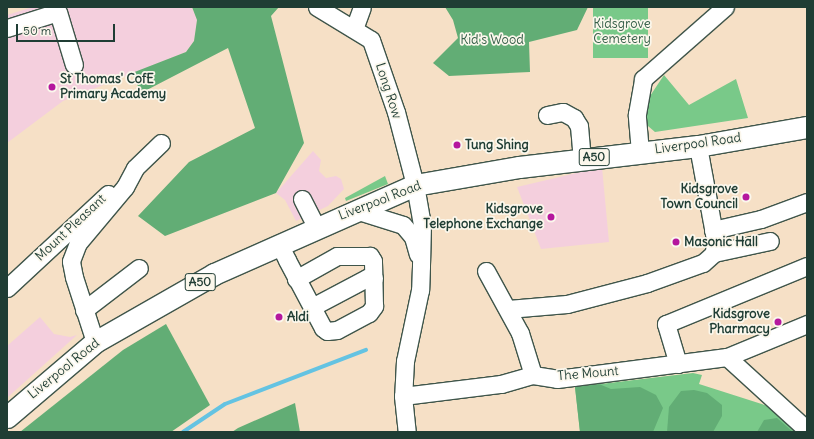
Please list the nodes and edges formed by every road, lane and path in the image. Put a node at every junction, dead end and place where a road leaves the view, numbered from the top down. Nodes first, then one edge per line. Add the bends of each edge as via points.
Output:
1 (317, 7) edge
2 (362, 7) edge
3 (726, 7) edge
4 (7, 28) edge
5 (354, 29) junction
6 (74, 65) dead end
7 (547, 115) dead end
8 (807, 127) edge
9 (161, 143) dead end
10 (698, 146) junction
11 (640, 152) junction
12 (582, 158) junction
13 (135, 168) junction
14 (415, 185) junction
15 (302, 199) dead end
16 (807, 202) edge
17 (354, 210) junction
18 (316, 227) junction
19 (713, 230) junction
20 (770, 241) dead end
21 (279, 244) junction
22 (714, 253) junction
23 (421, 266) junction
24 (807, 266) edge
25 (139, 268) dead end
26 (486, 271) dead end
27 (296, 278) junction
28 (374, 278) junction
29 (7, 288) edge
30 (312, 307) junction
31 (84, 310) junction
32 (508, 310) junction
33 (807, 324) edge
34 (95, 342) junction
35 (727, 357) junction
36 (678, 364) junction
37 (533, 375) junction
38 (403, 396) junction
39 (7, 417) edge
40 (807, 430) edge
41 (407, 432) edge

1 - 5 street, Long Row
2 - 5 street
3 - 11 street via 642,79 637,114
4 - 6 street via 58,12
5 - 14 street, Long Row via 371,40 396,112
7 - 12 street via 563,112 574,118 579,126
8 - 10 main road, Liverpool Road / A50
9 - 13 street, Mount Pleasant
10 - 11 main road, Liverpool Road / A50
10 - 19 street
11 - 12 main road, Liverpool Road / A50
12 - 14 main road, Liverpool Road / A50
13 - 29 street, Mount Pleasant
13 - 31 street, Mount Pleasant via 124,188 78,243 72,261
14 - 17 main road, Liverpool Road / A50
14 - 23 street via 422,224
15 - 18 street
16 - 19 street via 761,219
17 - 18 main road, Liverpool Road / A50
17 - 23 street via 403,225 413,237
18 - 21 main road, Liverpool Road / A50
19 - 22 street
20 - 22 street
21 - 27 street
21 - 34 main road, Liverpool Road / A50 via 214,274
22 - 32 street via 704,263 640,285 567,304
23 - 38 street via 420,290 405,361
24 - 36 street via 666,324
25 - 31 street
26 - 32 street
27 - 28 street via 340,256 370,256 373,261
27 - 30 street
28 - 30 street via 367,278
28 - 30 street via 372,310 337,330 332,332 323,328
31 - 34 street, Mount Pleasant
32 - 37 street via 520,333
33 - 35 street, The Mount
34 - 39 main road, Liverpool Road / A50
35 - 36 street, The Mount
35 - 40 street
36 - 37 street, The Mount via 557,379
37 - 38 street, The Mount via 501,384
38 - 41 street

